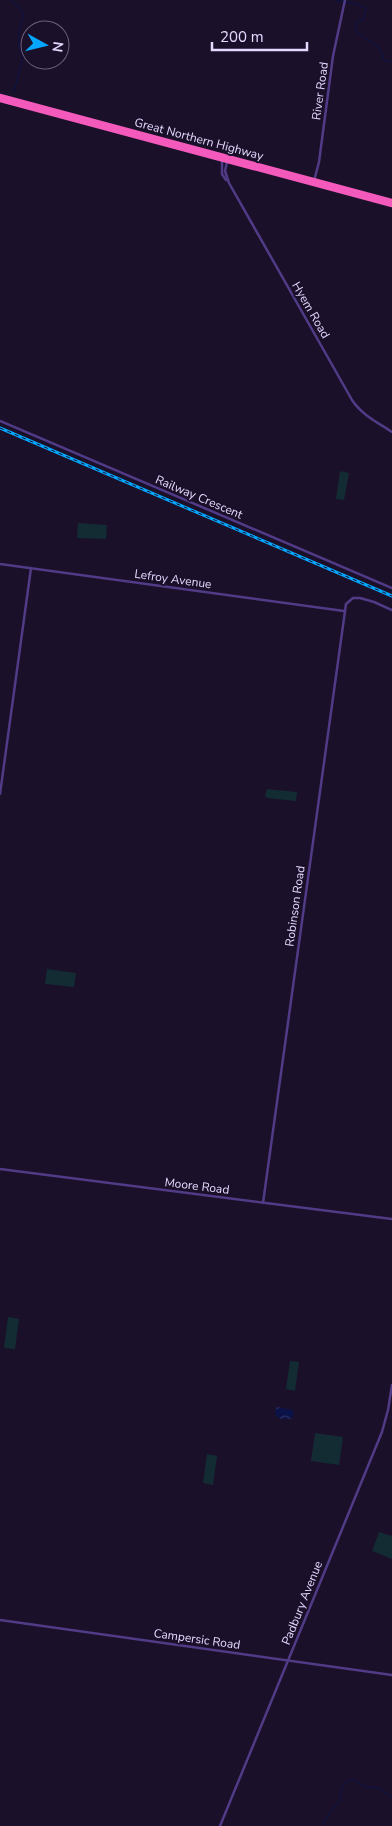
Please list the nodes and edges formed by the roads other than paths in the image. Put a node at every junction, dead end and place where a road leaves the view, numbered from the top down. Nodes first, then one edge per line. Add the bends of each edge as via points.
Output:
1 (345, 0) edge
2 (0, 96) edge
3 (0, 100) edge
4 (225, 159) junction
5 (314, 182) junction
6 (392, 203) edge
7 (0, 421) edge
8 (392, 432) edge
9 (0, 564) edge
10 (31, 568) junction
11 (392, 588) edge
12 (392, 610) edge
13 (344, 612) junction
14 (0, 794) edge
15 (0, 1169) edge
16 (263, 1203) junction
17 (392, 1219) edge
18 (392, 1385) edge
19 (0, 1620) edge
20 (288, 1660) junction
21 (392, 1675) edge
22 (220, 1826) edge

1 - 5 street, River Road
2 - 4 highway, Great Northern Highway
3 - 4 highway, Great Northern Highway
4 - 5 highway, Great Northern Highway
4 - 8 street, Hyem Road via 229,183 358,410
5 - 6 highway, Great Northern Highway
7 - 11 street, Railway Crescent
9 - 10 street, Lefroy Avenue
10 - 13 street, Lefroy Avenue
10 - 14 street
12 - 13 street via 352,598
13 - 16 street, Robinson Road
15 - 16 street, Moore Road
16 - 17 street, Moore Road
18 - 20 street, Padbury Avenue via 382,1432
19 - 20 street, Campersic Road
20 - 21 street, Campersic Road
20 - 22 street, Padbury Avenue

